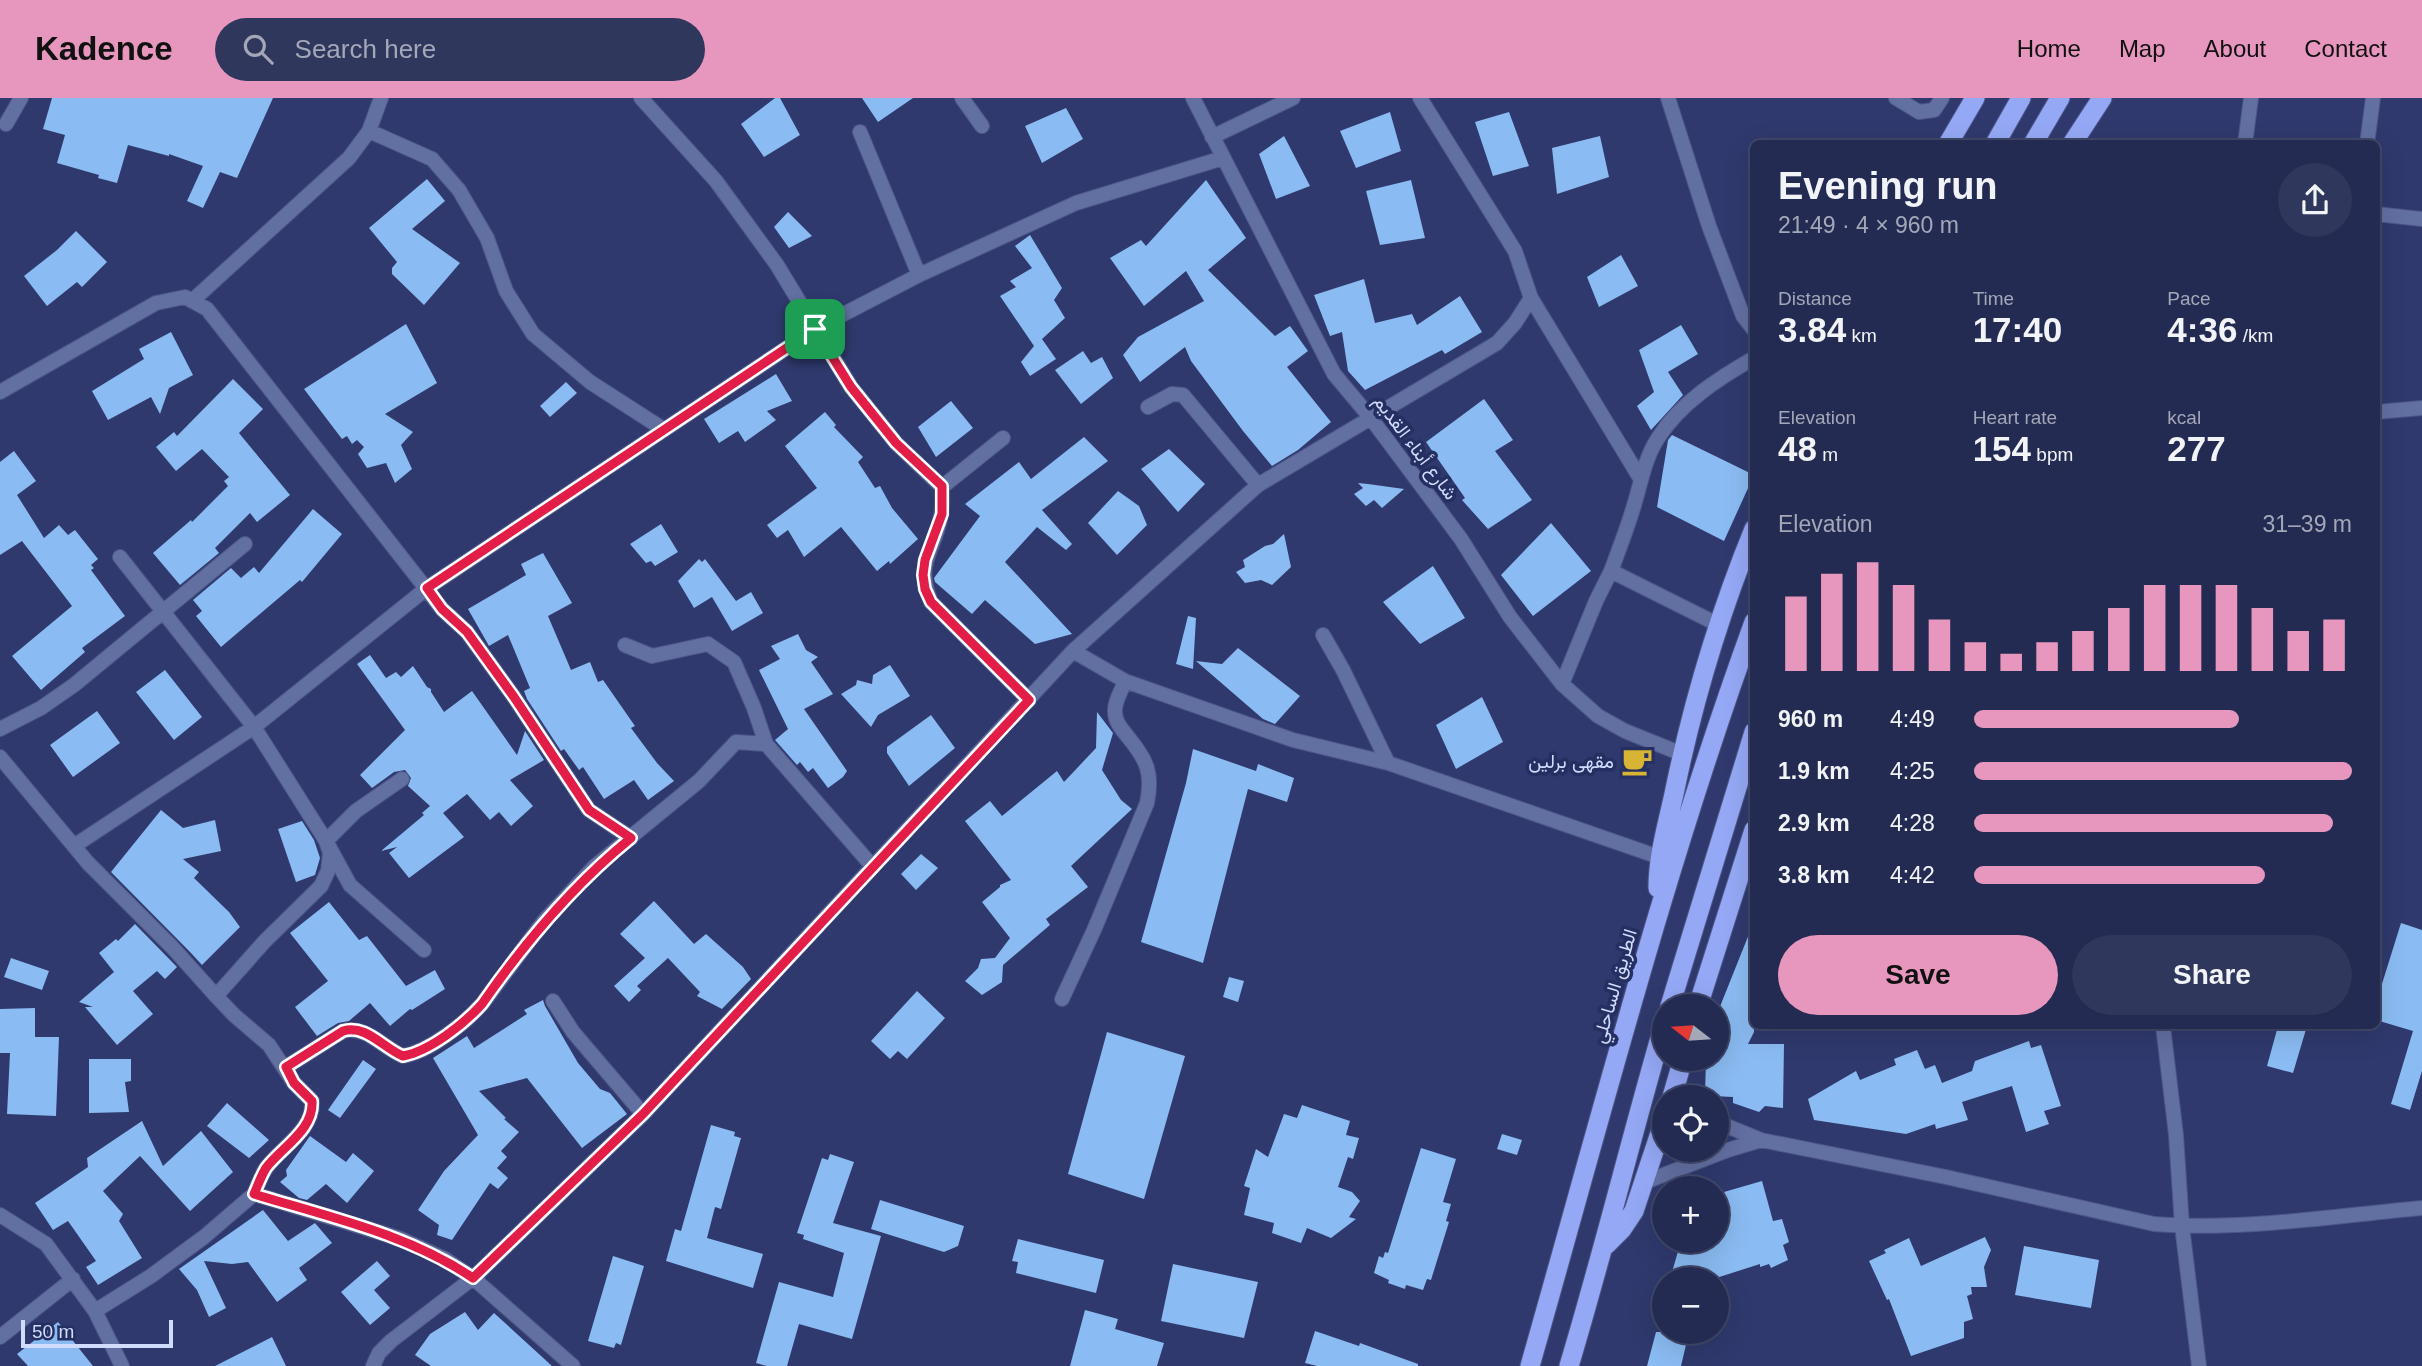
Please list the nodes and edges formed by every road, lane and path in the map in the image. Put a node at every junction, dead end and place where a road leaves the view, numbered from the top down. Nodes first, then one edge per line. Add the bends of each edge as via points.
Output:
1 (21, 98) edge
2 (381, 98) edge
3 (641, 98) edge
4 (962, 98) edge
5 (1193, 98) edge
6 (1293, 98) edge
7 (1420, 98) edge
8 (1668, 98) edge
9 (1896, 98) edge
10 (1942, 98) edge
11 (1975, 98) edge
12 (2021, 98) edge
13 (2060, 98) edge
14 (2102, 98) edge
15 (2251, 98) edge
16 (2373, 98) edge
17 (6, 124) dead end
18 (982, 126) dead end
19 (369, 131) junction
20 (860, 132) dead end
21 (1212, 137) junction
22 (1950, 140) edge
23 (1997, 140) edge
24 (2035, 140) edge
25 (2075, 140) edge
26 (2246, 140) edge
27 (2368, 140) edge
28 (1223, 158) junction
29 (2380, 214) edge
30 (2422, 219) edge
31 (919, 275) junction
32 (1531, 298) junction
33 (192, 301) junction
34 (1750, 325) edge
35 (815, 329) junction
36 (1750, 360) edge
37 (0, 392) edge
38 (1148, 407) dead end
39 (2422, 408) edge
40 (2380, 412) edge
41 (1370, 418) junction
42 (663, 429) junction
43 (1003, 438) dead end
44 (1640, 478) junction
45 (1258, 485) junction
46 (942, 486) junction
47 (1750, 539) edge
48 (245, 544) dead end
49 (120, 557) dead end
50 (1611, 571) junction
51 (427, 588) junction
52 (163, 612) junction
53 (1717, 624) junction
54 (1750, 633) edge
55 (1323, 635) dead end
56 (625, 645) dead end
57 (1073, 651) junction
58 (1125, 681) junction
59 (1562, 684) junction
60 (1029, 700) junction
61 (254, 727) junction
62 (0, 729) edge
63 (766, 744) junction
64 (1750, 745) edge
65 (1682, 754) junction
66 (0, 757) edge
67 (1388, 763) junction
68 (402, 779) dead end
69 (631, 838) junction
70 (326, 841) junction
71 (1750, 843) edge
72 (74, 846) junction
73 (1660, 857) junction
74 (873, 867) junction
75 (1659, 912) junction
76 (424, 950) dead end
77 (1674, 994) edge
78 (1702, 994) edge
79 (216, 996) junction
80 (1062, 999) dead end
81 (553, 1001) dead end
82 (2163, 1029) edge
83 (1652, 1065) edge
84 (286, 1067) junction
85 (643, 1114) junction
86 (1729, 1127) edge
87 (1761, 1140) junction
88 (1652, 1160) edge
89 (1645, 1182) junction
90 (254, 1194) junction
91 (2422, 1208) edge
92 (0, 1215) edge
93 (2182, 1226) junction
94 (1605, 1246) junction
95 (473, 1278) junction
96 (72, 1279) junction
97 (95, 1311) junction
98 (0, 1337) edge
99 (122, 1366) edge
100 (373, 1366) edge
101 (573, 1366) edge
102 (1530, 1366) edge
103 (1569, 1366) edge
104 (2200, 1366) edge

1 - 17 street
2 - 19 street
3 - 35 street via 716,181 777,265
4 - 18 street
5 - 21 street, شارع أبناء القديم
6 - 21 street
7 - 32 street via 1515,251
8 - 34 street via 1714,238
9 - 10 street via 1919,112 1934,110
11 - 22 highway
12 - 23 highway
13 - 24 highway
14 - 25 highway
15 - 26 street
16 - 27 street
19 - 33 street via 349,158
19 - 42 street via 432,159 459,190 486,237 506,291 533,334 590,382
20 - 31 street
21 - 28 street, شارع أبناء القديم
28 - 31 street via 1076,202
28 - 41 street, شارع أبناء القديم via 1334,374
29 - 30 street
31 - 35 street
32 - 41 street via 1497,343
32 - 44 street
33 - 37 street via 185,297 156,303
33 - 51 street via 207,309 224,328
35 - 42 street
35 - 46 street via 851,387 896,443
36 - 44 street via 1682,409 1658,438
38 - 45 street via 1172,394 1182,395
39 - 40 street
41 - 45 street
41 - 59 street, شارع أبناء القديم
42 - 51 street
43 - 46 street
44 - 50 street
45 - 57 street
46 - 60 street via 942,514 925,560 925,589 931,602
47 - 53 highway
48 - 52 street
49 - 52 street
50 - 53 street
50 - 59 street
51 - 61 street
51 - 69 street via 467,632 589,810
52 - 61 street
52 - 62 street via 74,685
53 - 65 highway
54 - 75 highway, الطريق الساحلي
55 - 67 street
56 - 63 street via 652,656 708,644 734,662
57 - 58 street
57 - 60 street
58 - 67 street via 1293,740
58 - 80 street via 1115,715 1148,767 1147,803
59 - 65 street, شارع أبناء القديم via 1598,716
60 - 74 street
61 - 70 street
61 - 72 street
63 - 69 street via 736,742 699,781
63 - 74 street
64 - 77 highway
65 - 73 highway
66 - 72 street
67 - 73 street
68 - 70 street via 356,811
69 - 84 street via 594,867 544,920 482,1004 445,1035 403,1056 363,1031 351,1029
70 - 76 street via 350,885
70 - 79 street via 328,871 321,886
71 - 78 highway
72 - 79 street
73 - 75 highway
74 - 85 street
75 - 102 highway, الطريق الساحلي
79 - 84 street
81 - 85 street via 573,1032
82 - 93 street
83 - 94 highway
84 - 90 street via 312,1101 313,1113 266,1169
85 - 95 street
86 - 87 street
87 - 89 street
87 - 93 street via 2154,1224
88 - 89 highway
89 - 94 highway via 1629,1221
90 - 95 street via 401,1239
90 - 97 street via 204,1237
91 - 93 street
92 - 96 street via 46,1244
93 - 104 street
94 - 103 highway
95 - 100 street via 391,1341
95 - 101 street
96 - 97 street
96 - 98 street
97 - 99 street

